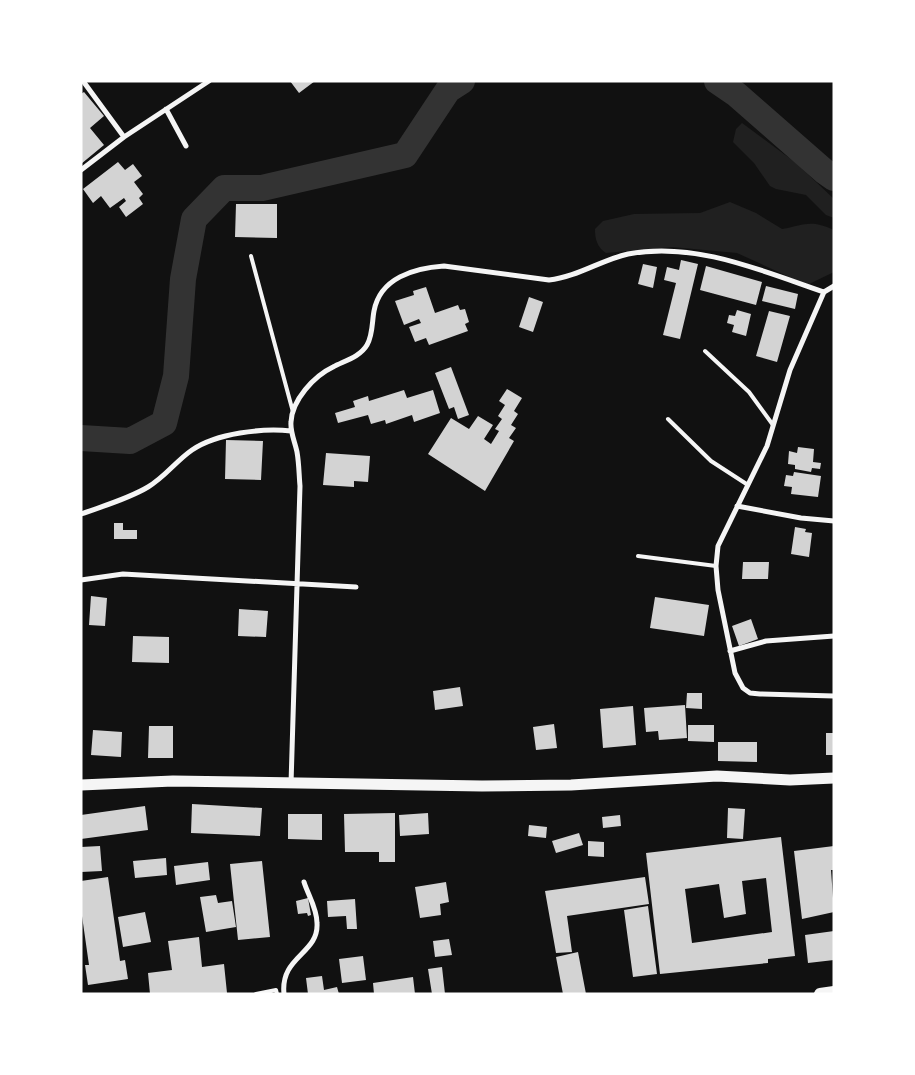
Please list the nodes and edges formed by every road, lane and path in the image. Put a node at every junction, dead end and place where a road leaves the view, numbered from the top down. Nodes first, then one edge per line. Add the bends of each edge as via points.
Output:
1 (209, 81) edge
2 (83, 82) edge
3 (166, 109) junction
4 (124, 137) junction
5 (186, 146) dead end
6 (81, 170) edge
7 (251, 256) dead end
8 (834, 286) edge
9 (824, 292) junction
10 (705, 351) dead end
11 (293, 412) junction
12 (668, 420) dead end
13 (773, 425) junction
14 (291, 431) junction
15 (748, 485) junction
16 (737, 506) junction
17 (81, 514) edge
18 (834, 521) edge
19 (638, 556) dead end
20 (716, 566) junction
21 (81, 580) edge
22 (296, 584) junction
23 (356, 587) dead end
24 (834, 636) edge
25 (730, 651) junction
26 (834, 696) edge
27 (834, 778) edge
28 (291, 784) junction
29 (81, 785) edge
30 (304, 882) dead end
31 (834, 992) edge
32 (256, 994) edge
33 (276, 994) edge
34 (284, 994) edge
35 (820, 994) edge

1 - 3 street
2 - 4 street
3 - 4 street
3 - 5 street
4 - 6 street
7 - 11 lane
8 - 9 street
9 - 11 street via 715,257 670,252 629,254 564,278 549,280 444,266 416,270 381,291 376,300 367,345 360,353 322,372
9 - 13 street via 790,370
10 - 13 lane via 749,392
11 - 14 street
12 - 15 lane via 711,460
13 - 15 street via 767,446
14 - 17 street via 245,432 204,443 147,488
14 - 22 street via 298,454 300,486
15 - 16 street
16 - 18 street
16 - 20 street via 718,546
19 - 20 lane
20 - 25 street
21 - 22 street via 123,574
22 - 23 street
22 - 28 street
24 - 25 street via 766,641
25 - 26 street via 738,683 750,693
27 - 28 main road via 790,780 717,776 571,785 482,786
28 - 29 main road via 173,781
30 - 34 street via 315,907 317,931 307,948 288,968 284,977
31 - 35 highway
32 - 33 lane via 276,990

